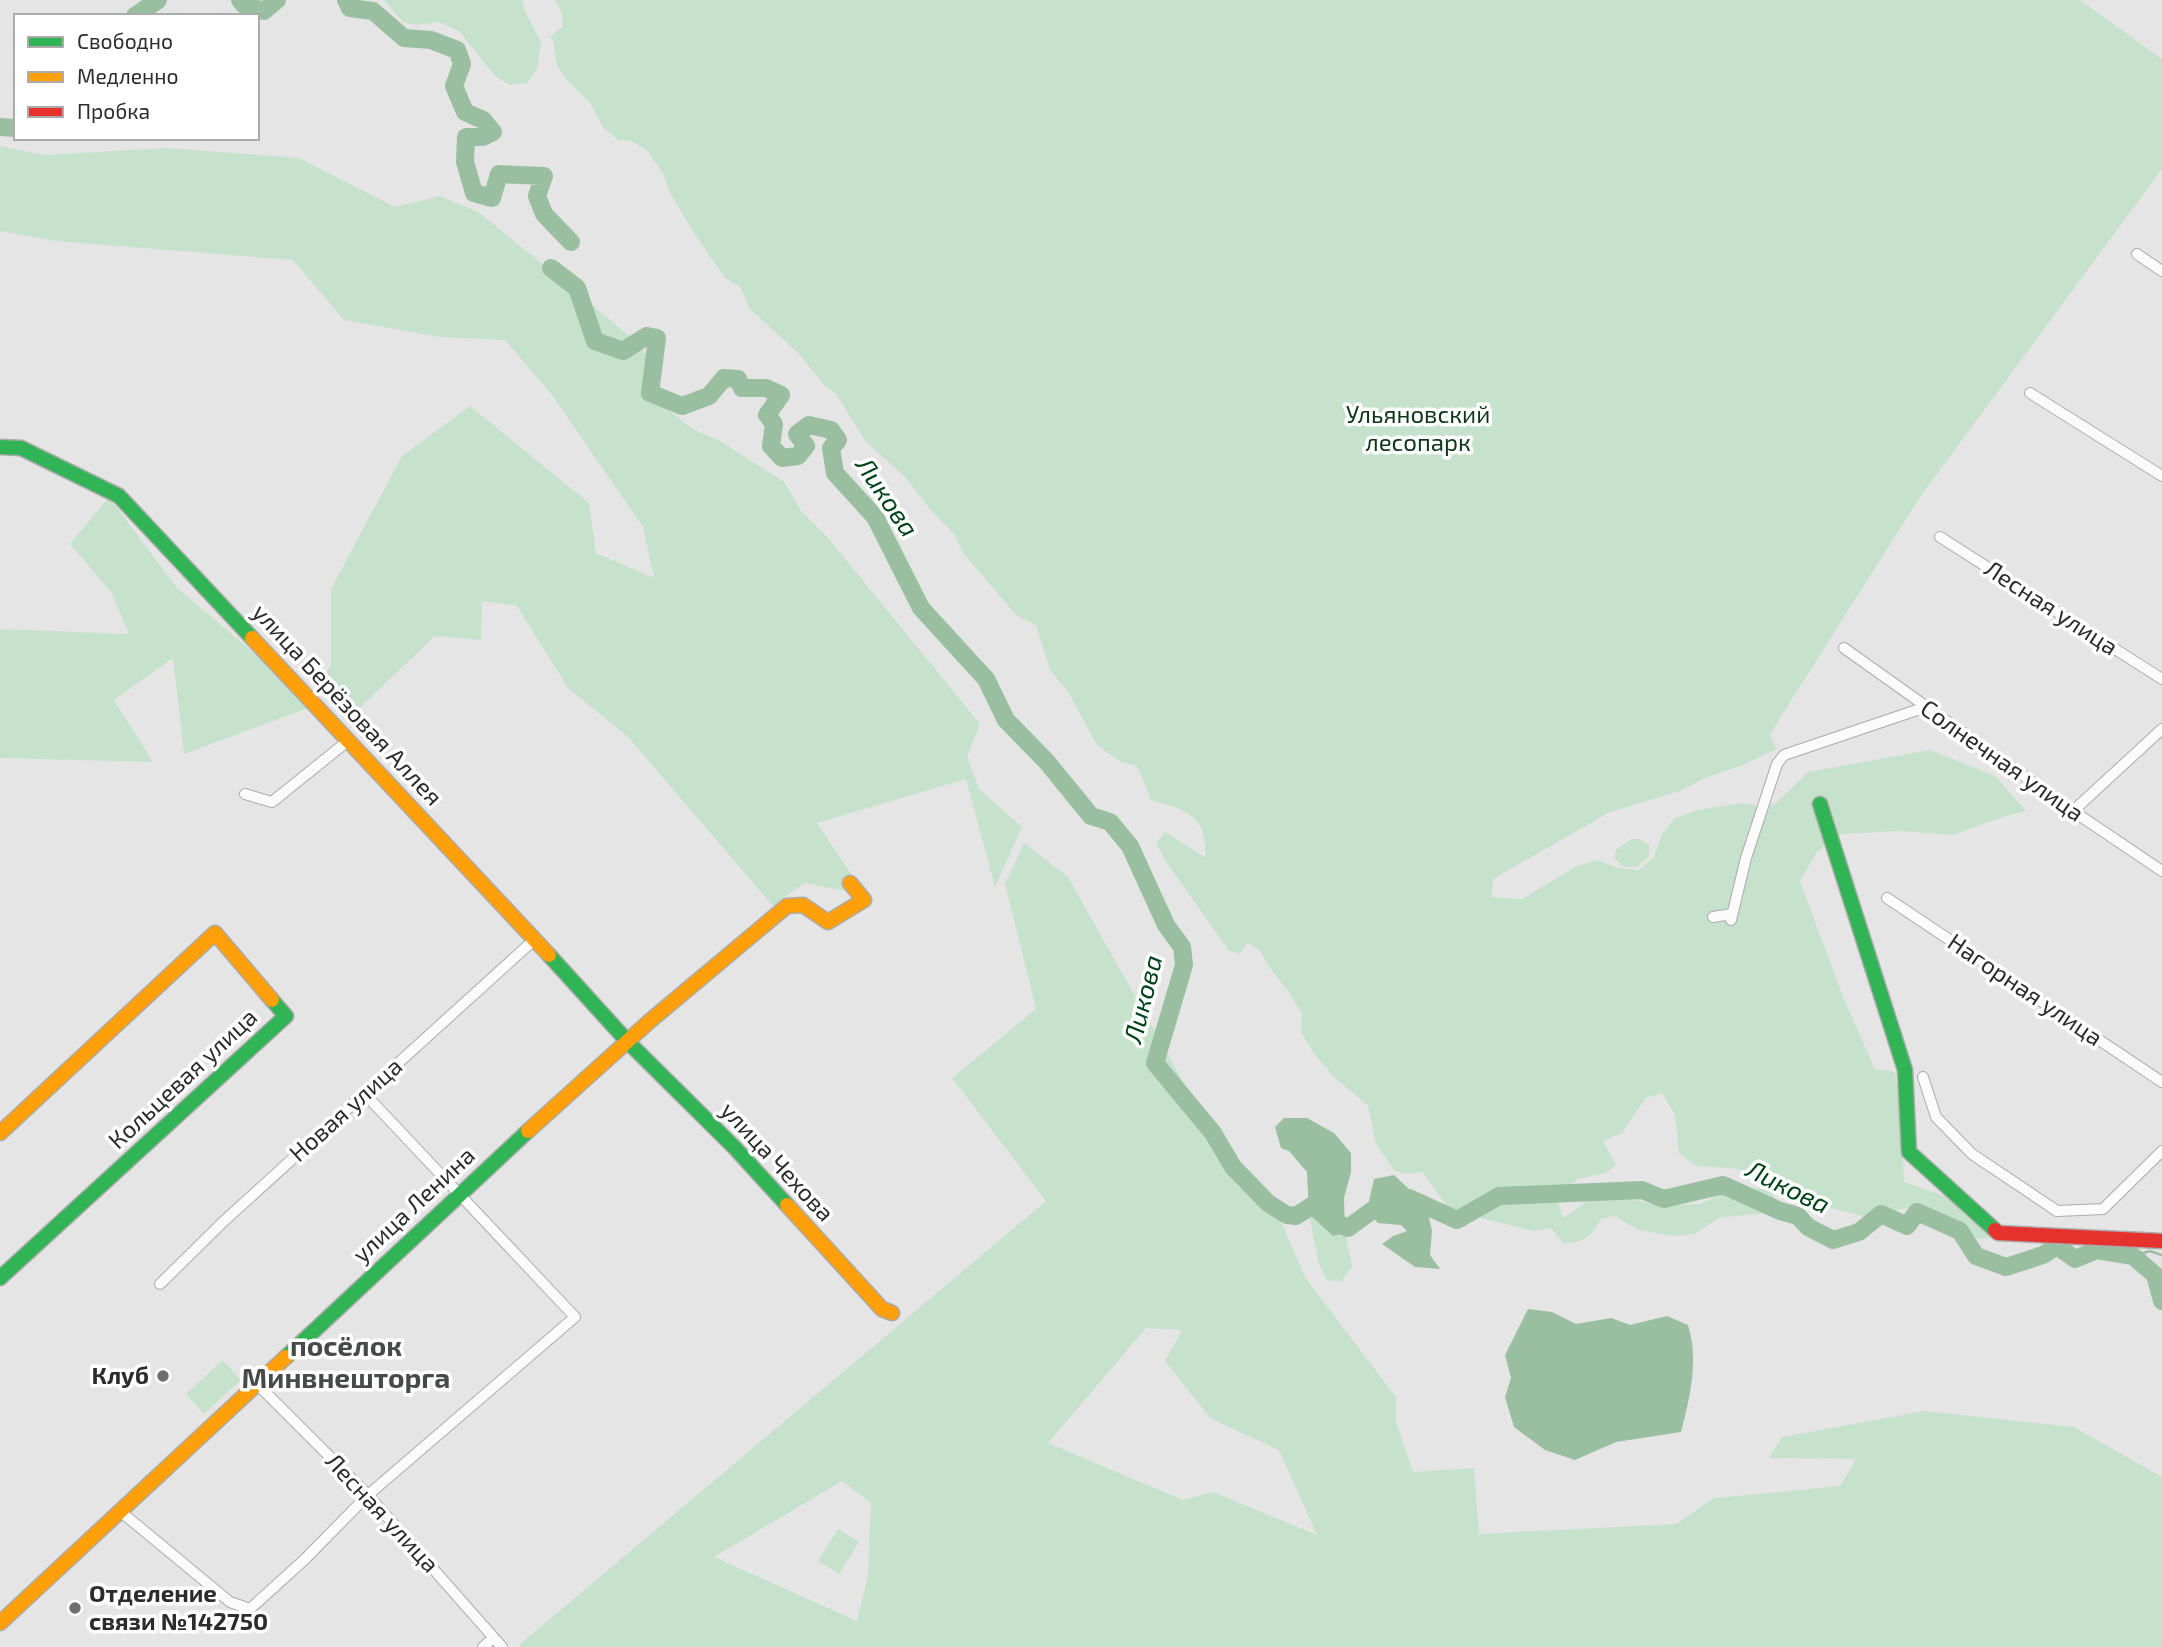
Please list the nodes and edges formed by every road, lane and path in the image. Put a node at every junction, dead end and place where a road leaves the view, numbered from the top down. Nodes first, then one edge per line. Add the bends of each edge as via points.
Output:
1 (2137, 254) dead end
2 (2162, 271) edge
3 (2030, 393) dead end
4 (0, 447) edge
5 (2162, 476) edge
6 (1940, 537) dead end
7 (1844, 648) dead end
8 (2162, 679) edge
9 (1926, 707) junction
10 (2162, 729) edge
11 (349, 740) junction
12 (245, 794) dead end
13 (1820, 804) dead end
14 (2073, 811) junction
15 (2162, 871) edge
16 (850, 883) dead end
17 (1887, 898) dead end
18 (1713, 917) dead end
19 (535, 939) junction
20 (628, 1042) junction
21 (1923, 1077) dead end
22 (2162, 1082) edge
23 (364, 1093) junction
24 (0, 1133) edge
25 (2162, 1151) edge
26 (458, 1193) junction
27 (2162, 1241) edge
28 (0, 1278) edge
29 (160, 1284) dead end
30 (892, 1313) dead end
31 (258, 1385) junction
32 (368, 1495) junction
33 (120, 1511) junction
34 (0, 1623) edge
35 (493, 1638) junction
36 (483, 1647) edge
37 (502, 1647) edge

1 - 2 street
3 - 5 street
4 - 11 street, улица Берёзовая Аллея via 21,448 119,496
6 - 8 street, Лесная улица
7 - 9 street, Солнечная улица
9 - 14 street, Солнечная улица
9 - 18 street via 1784,755 1776,764 1732,917
10 - 14 street
11 - 12 street via 273,807
11 - 19 street, улица Берёзовая Аллея
13 - 27 street via 1905,1070 1909,1152 1998,1233
14 - 15 street, Солнечная улица
16 - 20 street, улица Ленина via 864,900 828,922 803,905 787,906
17 - 22 street, Нагорная улица
19 - 20 street, улица Берёзовая Аллея
19 - 23 street, Новая улица
20 - 26 street, улица Ленина
20 - 30 street, улица Чехова via 734,1148 882,1309
21 - 25 street via 1936,1117 1972,1154 2057,1211 2103,1209
23 - 26 street
23 - 29 street, Новая улица
24 - 28 street, Кольцевая улица via 215,933 286,1016
26 - 31 street, улица Ленина
26 - 32 street via 575,1317
31 - 32 street, Лесная улица
31 - 33 street, улица Ленина
32 - 33 street via 250,1609 230,1602
32 - 35 street, Лесная улица
33 - 34 street, улица Ленина
35 - 36 street
35 - 37 street, Лесная улица

